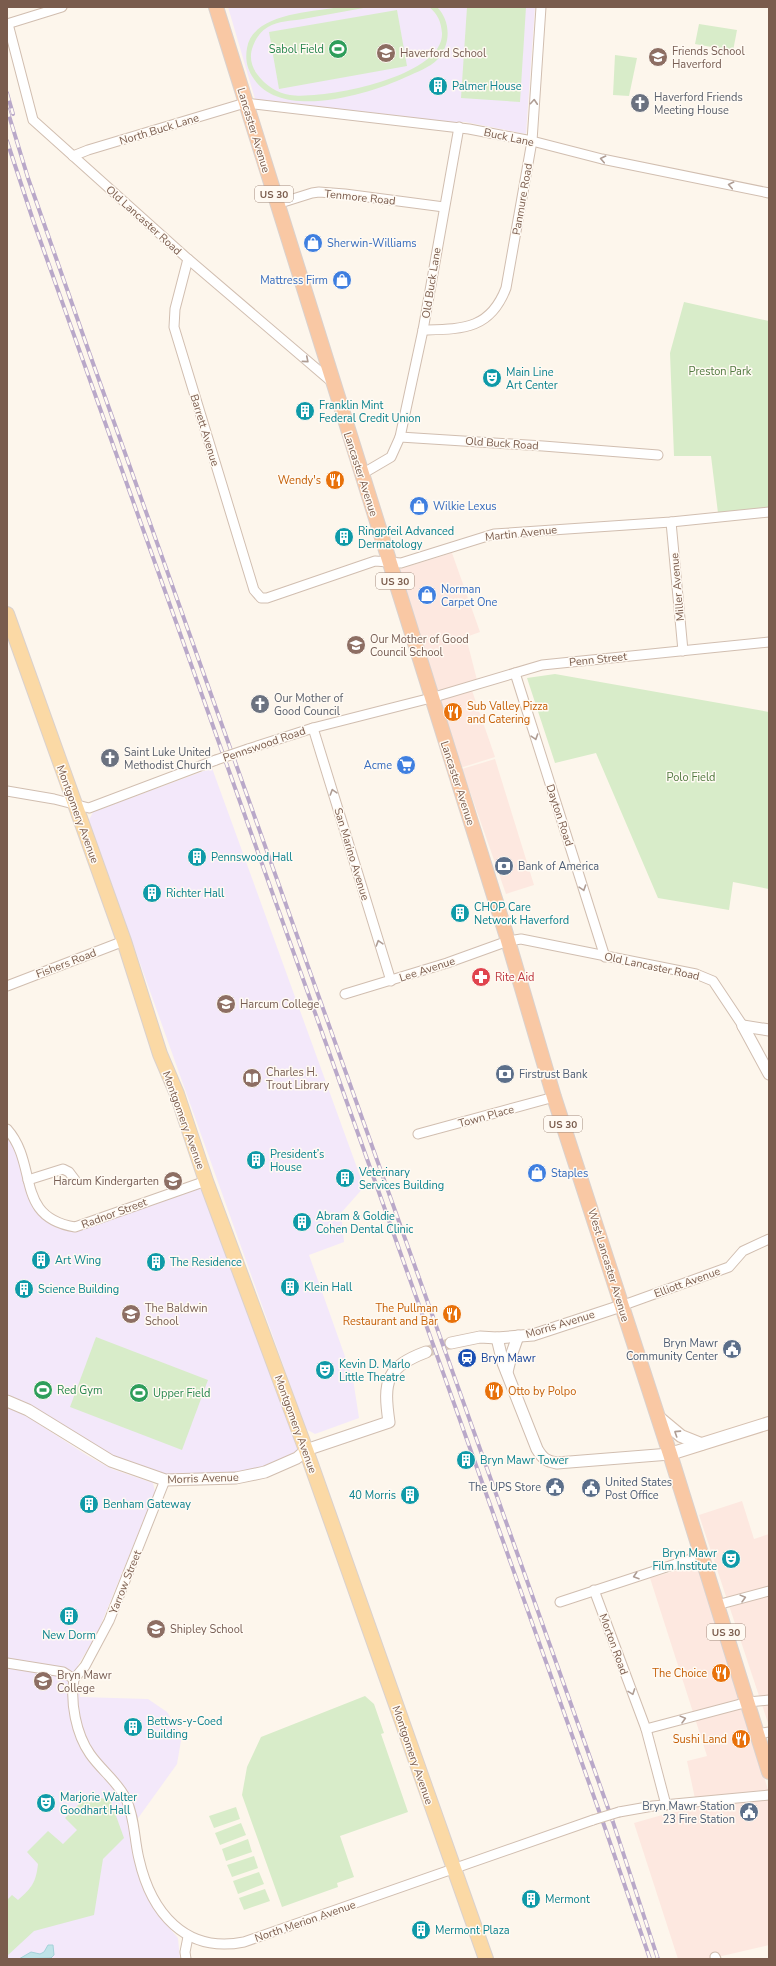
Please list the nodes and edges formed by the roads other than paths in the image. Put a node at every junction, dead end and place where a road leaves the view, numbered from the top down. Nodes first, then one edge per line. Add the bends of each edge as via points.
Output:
1 (62, 7) edge
2 (216, 7) edge
3 (541, 7) edge
4 (8, 24) edge
5 (246, 103) junction
6 (459, 127) junction
7 (532, 141) junction
8 (73, 156) junction
9 (769, 193) edge
10 (277, 204) junction
11 (444, 207) junction
12 (188, 260) junction
13 (423, 330) junction
14 (332, 382) junction
15 (400, 437) junction
16 (658, 455) dead end
17 (362, 474) junction
18 (769, 512) edge
19 (671, 522) junction
20 (390, 563) junction
21 (259, 597) joint
22 (7, 614) edge
23 (769, 642) edge
24 (683, 651) junction
25 (514, 673) junction
26 (431, 698) junction
27 (313, 728) junction
28 (7, 791) edge
29 (74, 804) junction
30 (124, 941) junction
31 (508, 941) junction
32 (605, 956) junction
33 (391, 981) junction
34 (7, 986) edge
35 (345, 994) dead end
36 (743, 1026) junction
37 (769, 1030) edge
38 (769, 1074) edge
39 (554, 1097) junction
40 (7, 1129) edge
41 (418, 1134) dead end
42 (28, 1180) junction
43 (75, 1180) dead end
44 (206, 1181) junction
45 (769, 1239) edge
46 (621, 1306) junction
47 (518, 1336) junction
48 (497, 1338) junction
49 (451, 1343) tunnel mouth
50 (426, 1352) tunnel mouth
51 (507, 1372) junction
52 (7, 1401) edge
53 (657, 1415) junction
54 (769, 1423) edge
55 (701, 1444) junction
56 (306, 1450) junction
57 (670, 1454) junction
58 (165, 1480) junction
59 (700, 1556) junction
60 (594, 1590) junction
61 (769, 1591) edge
62 (560, 1602) dead end
63 (717, 1605) junction
64 (7, 1663) edge
65 (74, 1678) junction
66 (769, 1700) edge
67 (748, 1702) junction
68 (646, 1729) junction
69 (763, 1733) edge
70 (769, 1772) edge
71 (769, 1795) edge
72 (666, 1805) junction
73 (454, 1869) junction
74 (188, 1937) junction
75 (186, 1959) edge
76 (486, 1959) edge

1 - 4 street
2 - 5 highway, Lancaster Avenue / US 30
7 -> 3 street, Panmure Road
4 - 8 street, Old Lancaster Road via 33,120
5 - 6 street, Buck Lane
5 - 8 street, North Buck Lane
5 - 10 highway, Lancaster Avenue / US 30
6 - 7 street, Buck Lane
6 - 11 street, Old Buck Lane
9 -> 7 street, Buck Lane via 602,159
7 - 13 street, Panmure Road via 507,285 502,300 484,320 472,326
8 - 12 street, Old Lancaster Road
10 - 11 street, Tenmore Road via 319,192
10 - 14 highway, Lancaster Avenue / US 30
11 - 13 street, Old Buck Lane
12 -> 14 street, Old Lancaster Road
12 - 21 street, Barrett Avenue via 176,304 174,327 254,590
13 - 15 street, Old Buck Lane
14 - 17 highway, Lancaster Avenue / US 30
15 - 16 street, Old Buck Road
15 - 17 street via 391,457
17 - 20 highway, Lancaster Avenue / US 30
18 - 19 street, Martin Avenue
19 - 20 street, Martin Avenue via 494,534 401,563
19 - 24 street, Miller Avenue
20 - 21 street, Martin Avenue via 376,561 267,598
20 - 26 highway, Lancaster Avenue / US 30
22 - 29 main road, Montgomery Avenue
23 - 24 street, Penn Street
24 - 25 street, Penn Street via 542,665
25 - 26 street, Penn Street
25 -> 32 street, Dayton Road
26 - 27 street, Pennswood Road
26 - 31 highway, Lancaster Avenue / US 30
27 - 29 street, Pennswood Road, bridge via 216,760 89,808
33 -> 27 street, San Marino Avenue
28 - 29 street, Pennswood Road
29 - 30 main road, Montgomery Avenue
30 - 34 street, Fishers Road
30 - 44 main road, Montgomery Avenue via 160,1054 177,1094
31 - 32 street, Old Lancaster Road via 520,939
31 - 33 street, Lee Avenue
31 - 39 highway, West Lancaster Avenue / US 30
32 - 36 street, Old Lancaster Road via 681,970 713,981
33 - 35 street, Lee Avenue
36 - 37 street
36 - 38 street, Old Lancaster Road
39 - 41 street, Town Place
39 - 46 highway, West Lancaster Avenue / US 30
40 - 42 street, Radnor Street via 20,1149
42 - 43 street via 63,1169
42 - 44 street, Radnor Street via 39,1208 51,1220 75,1227
44 - 56 main road, Montgomery Avenue
45 - 46 street, Elliott Avenue via 750,1246 728,1267
46 - 47 street, Morris Avenue via 533,1335
46 - 53 highway, West Lancaster Avenue / US 30
47 - 48 street, Morris Avenue
47 - 51 street
48 - 49 street, Morris Avenue via 480,1337
48 - 51 street
50 - 56 street, Morris Avenue via 407,1359 393,1372 386,1396 389,1422
51 - 57 street via 537,1449 547,1462
52 - 58 street, Morris Avenue via 28,1410 111,1461
55 -> 53 main road via 681,1436
53 - 57 highway, West Lancaster Avenue / US 30
54 - 55 main road
55 - 57 main road
56 - 58 street, Morris Avenue via 297,1458 265,1472 236,1478
56 - 73 main road, Montgomery Avenue
57 - 59 highway, West Lancaster Avenue / US 30
58 - 65 street, Yarrow Street via 109,1621 84,1666
59 -> 60 street
59 - 63 highway, West Lancaster Avenue / US 30
60 - 62 street
60 -> 68 street, Morton Road
63 -> 61 street
63 - 67 highway, West Lancaster Avenue / US 30
64 - 65 street via 63,1672
65 - 74 street, North Merion Avenue via 72,1693 83,1742 90,1755 126,1799 133,1817 141,1868 155,1902 166,1918
66 - 67 street
68 -> 67 street
67 - 69 highway, West Lancaster Avenue / US 30
68 - 72 street, Morton Road
69 - 70 highway, West Lancaster Avenue / US 30
71 - 72 street, North Merion Avenue
72 - 73 street, North Merion Avenue, bridge via 619,1812
73 - 74 street, North Merion Avenue via 244,1942 225,1945
73 - 76 main road, Montgomery Avenue
74 - 75 street

